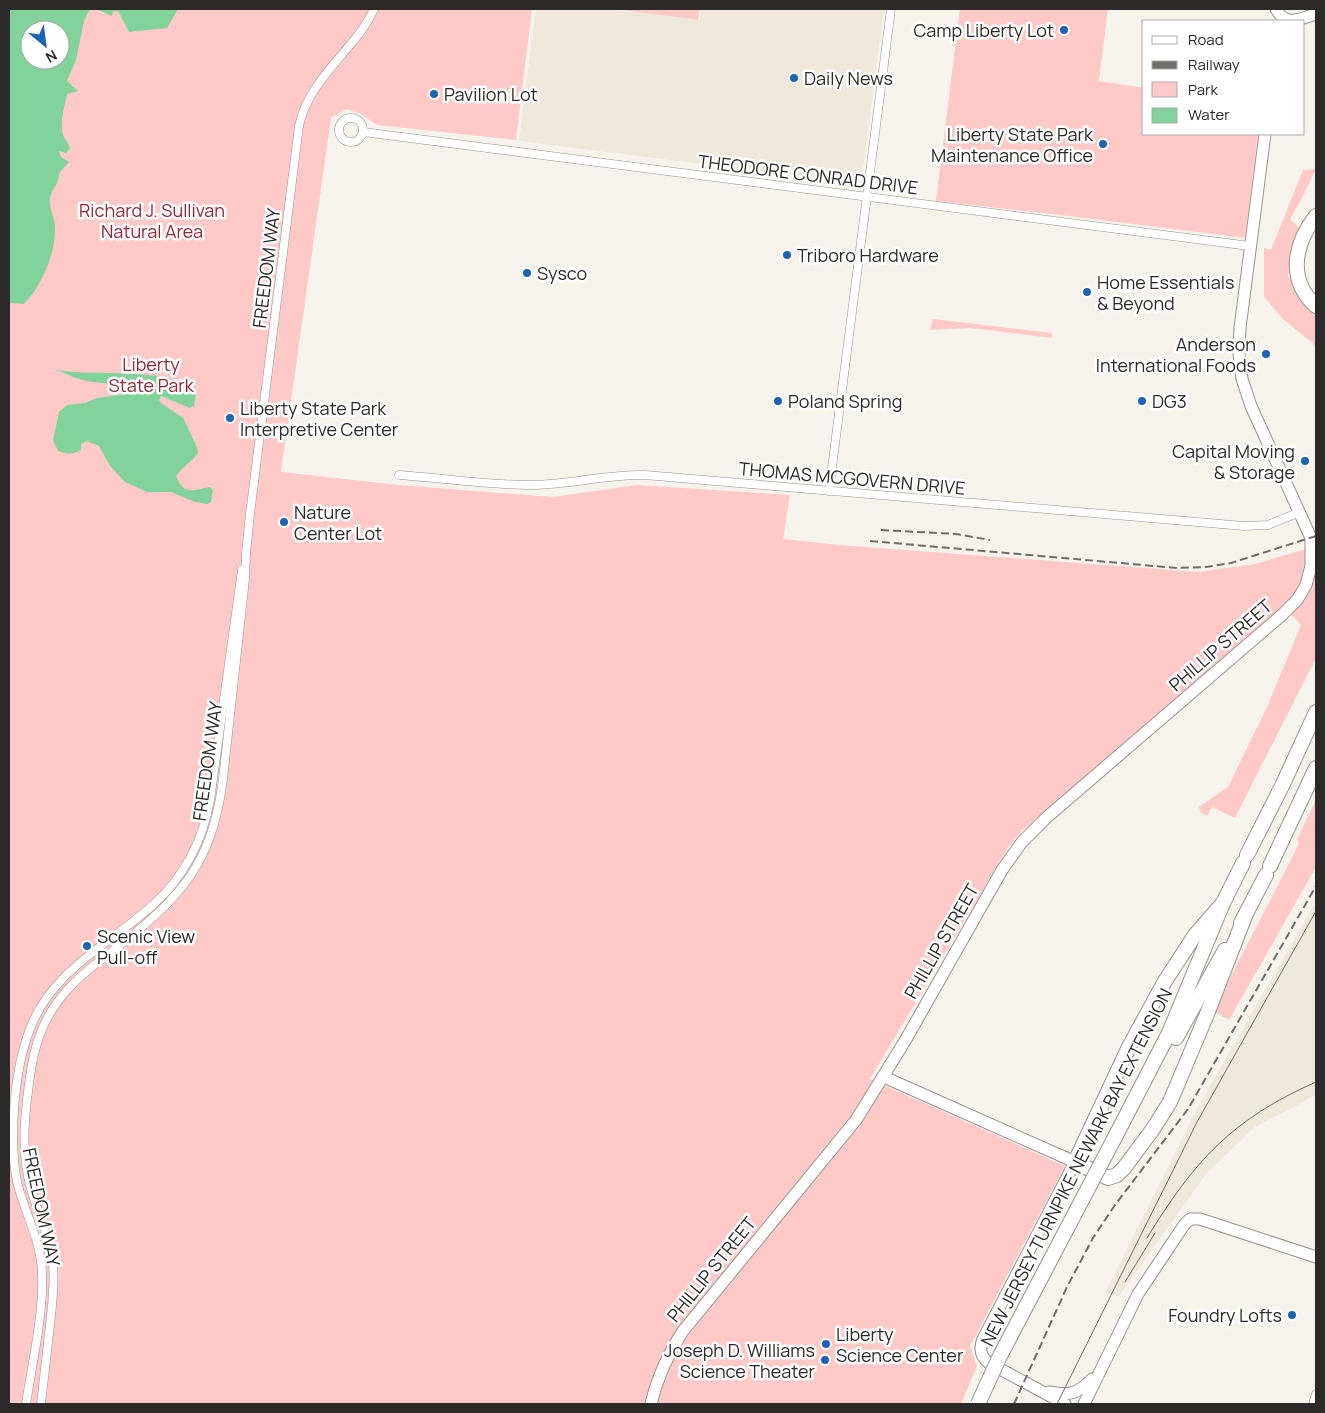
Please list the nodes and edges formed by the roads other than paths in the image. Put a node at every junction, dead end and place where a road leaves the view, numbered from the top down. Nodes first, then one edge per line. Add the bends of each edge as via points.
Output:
1 (374, 9) edge
2 (891, 9) edge
3 (1276, 9) edge
4 (1316, 14) edge
5 (1303, 17) edge
6 (363, 132) dead end
7 (1265, 135) edge
8 (867, 197) junction
9 (1316, 216) edge
10 (1316, 233) edge
11 (1250, 246) junction
12 (1316, 294) edge
13 (1316, 306) edge
14 (399, 475) dead end
15 (829, 491) junction
16 (1300, 512) junction
17 (246, 553) junction
18 (1316, 712) edge
19 (1316, 768) edge
20 (1223, 903) junction
21 (1245, 916) junction
22 (118, 933) junction
23 (124, 941) junction
24 (884, 1077) junction
25 (1118, 1141) junction
26 (1075, 1162) junction
27 (1316, 1256) edge
28 (1099, 1372) junction
29 (1033, 1387) junction
30 (1316, 1394) edge
31 (26, 1404) edge
32 (42, 1404) edge
33 (651, 1404) edge
34 (978, 1404) edge
35 (988, 1404) edge
36 (1065, 1404) edge
37 (1084, 1404) edge
38 (1313, 1404) edge

1 - 17 street, FREEDOM WAY via 363,29 316,87 301,119
2 - 8 street
3 - 5 street via 1286,19
4 - 5 street
6 - 8 street, THEODORE CONRAD DRIVE
7 - 11 street
8 - 11 street, THEODORE CONRAD DRIVE
8 - 15 street
9 - 13 highway via 1301,241 1296,263 1300,285
10 - 12 highway via 1305,263
11 - 16 street via 1238,346 1240,370 1255,415
14 - 15 street, THOMAS MCGOVERN DRIVE via 530,485 645,475
15 - 16 street, THOMAS MCGOVERN DRIVE via 1244,526 1268,525
16 - 24 street, PHILLIP STREET via 1312,544 1309,576 1302,593 1022,842 1002,870
17 - 22 street, FREEDOM WAY via 203,829 190,858 172,885
17 - 23 street, FREEDOM WAY via 223,779 214,824 202,856 185,884 154,918
18 - 20 highway, NEW JERSEY TURNPIKE NEWARK BAY EXTENSION
19 - 21 highway, NEW JERSEY TURNPIKE NEWARK BAY EXTENSION
20 - 25 highway, NEW JERSEY TURNPIKE NEWARK BAY EXTENSION via 1175,1020
20 - 26 highway via 1195,935 1165,981 1129,1047
21 - 25 highway, NEW JERSEY TURNPIKE NEWARK BAY EXTENSION
21 - 26 highway via 1211,1006 1174,1094 1158,1123 1114,1177 1103,1176
22 - 23 street
22 - 31 street, FREEDOM WAY via 77,964 47,997 33,1021 22,1059 13,1130 14,1158 18,1186 38,1244 42,1273 40,1311
23 - 32 street, FREEDOM WAY via 78,978 58,999 40,1033 32,1060 24,1147 30,1184 50,1246 54,1278
24 - 26 street
24 - 33 street, PHILLIP STREET via 846,1134 683,1331 660,1372
25 - 34 highway, NEW JERSEY TURNPIKE NEWARK BAY EXTENSION, bridge via 1000,1356
25 - 35 highway, NEW JERSEY TURNPIKE NEWARK BAY EXTENSION
26 - 29 street via 981,1346 986,1361
27 - 28 street via 1204,1220 1190,1219 1138,1294
28 - 29 street via 1082,1389 1071,1394 1057,1394
28 - 37 street
29 - 36 street
30 - 38 street

